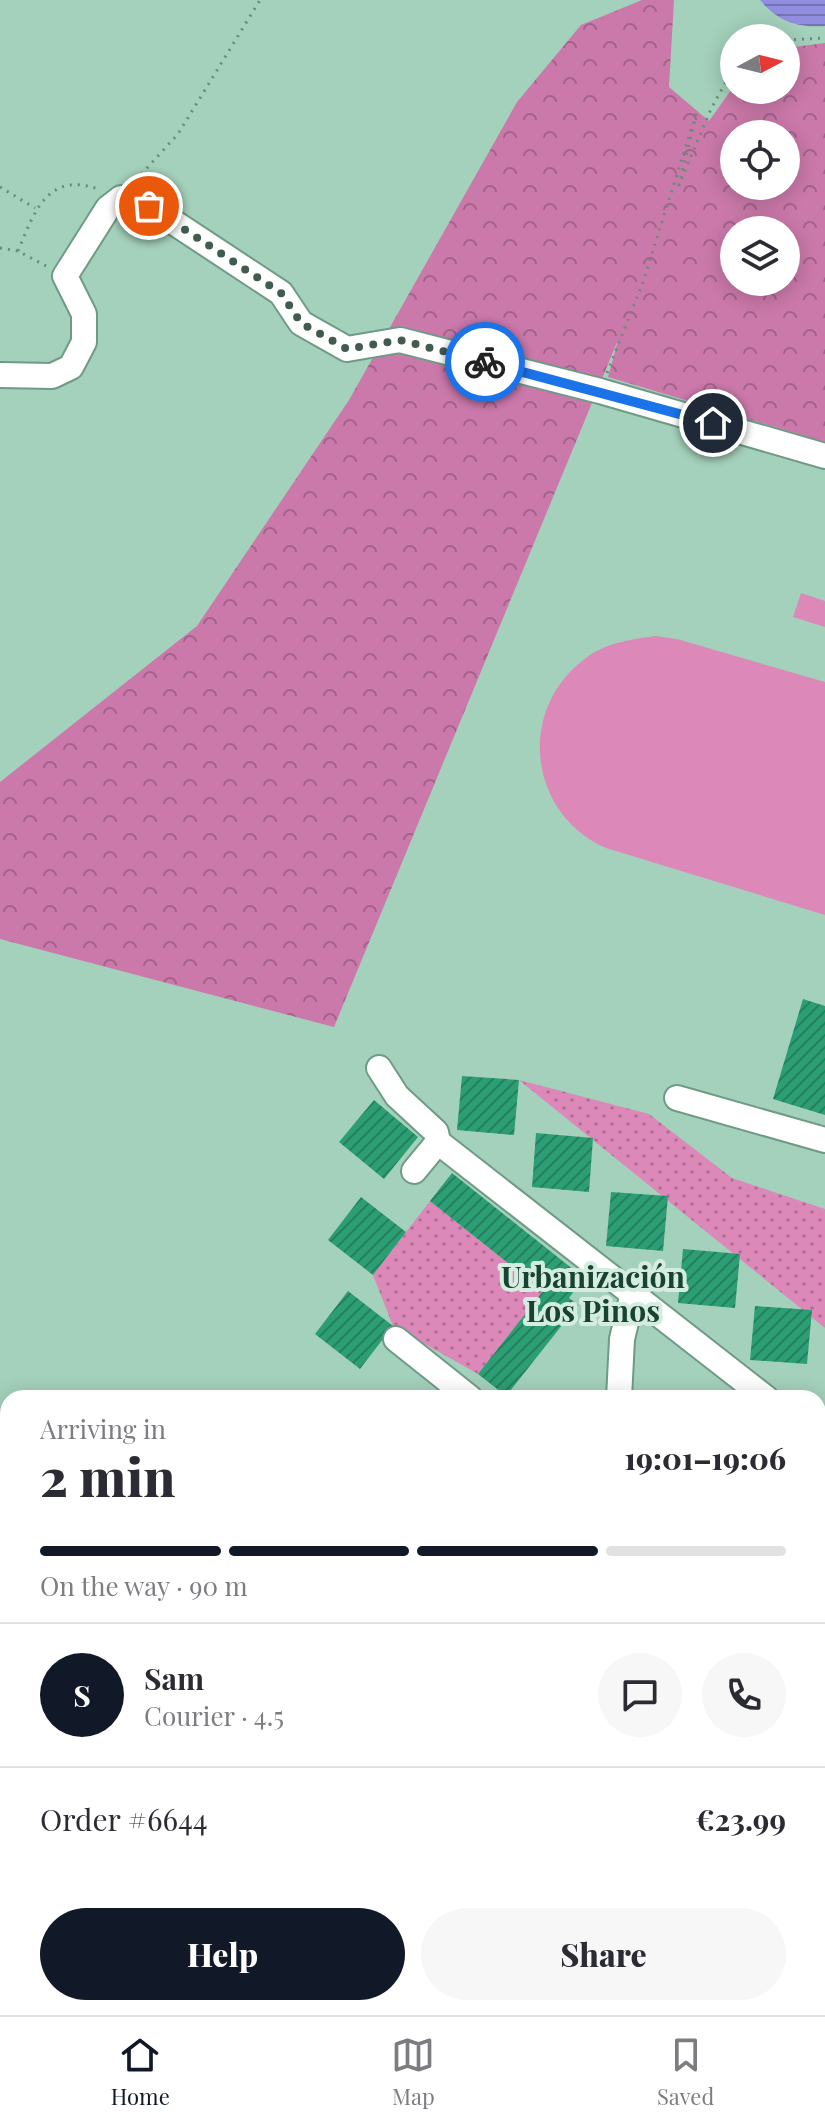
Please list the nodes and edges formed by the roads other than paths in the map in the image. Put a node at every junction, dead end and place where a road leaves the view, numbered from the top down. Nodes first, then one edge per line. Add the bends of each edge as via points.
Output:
1 (0, 375) edge
2 (825, 456) edge
3 (379, 1068) dead end
4 (677, 1098) dead end
5 (825, 1140) edge
6 (438, 1142) junction
7 (414, 1171) dead end
8 (633, 1293) junction
9 (396, 1339) dead end
10 (460, 1390) edge
11 (619, 1390) edge
12 (756, 1390) edge

1 - 2 street via 52,376 71,367 84,342 84,314 65,276 108,208 121,198 149,206 281,293 301,323 347,349 400,340
3 - 6 street via 397,1096 436,1132
4 - 5 street
6 - 7 street
6 - 8 street
8 - 11 street via 622,1339
8 - 12 street
9 - 10 street

